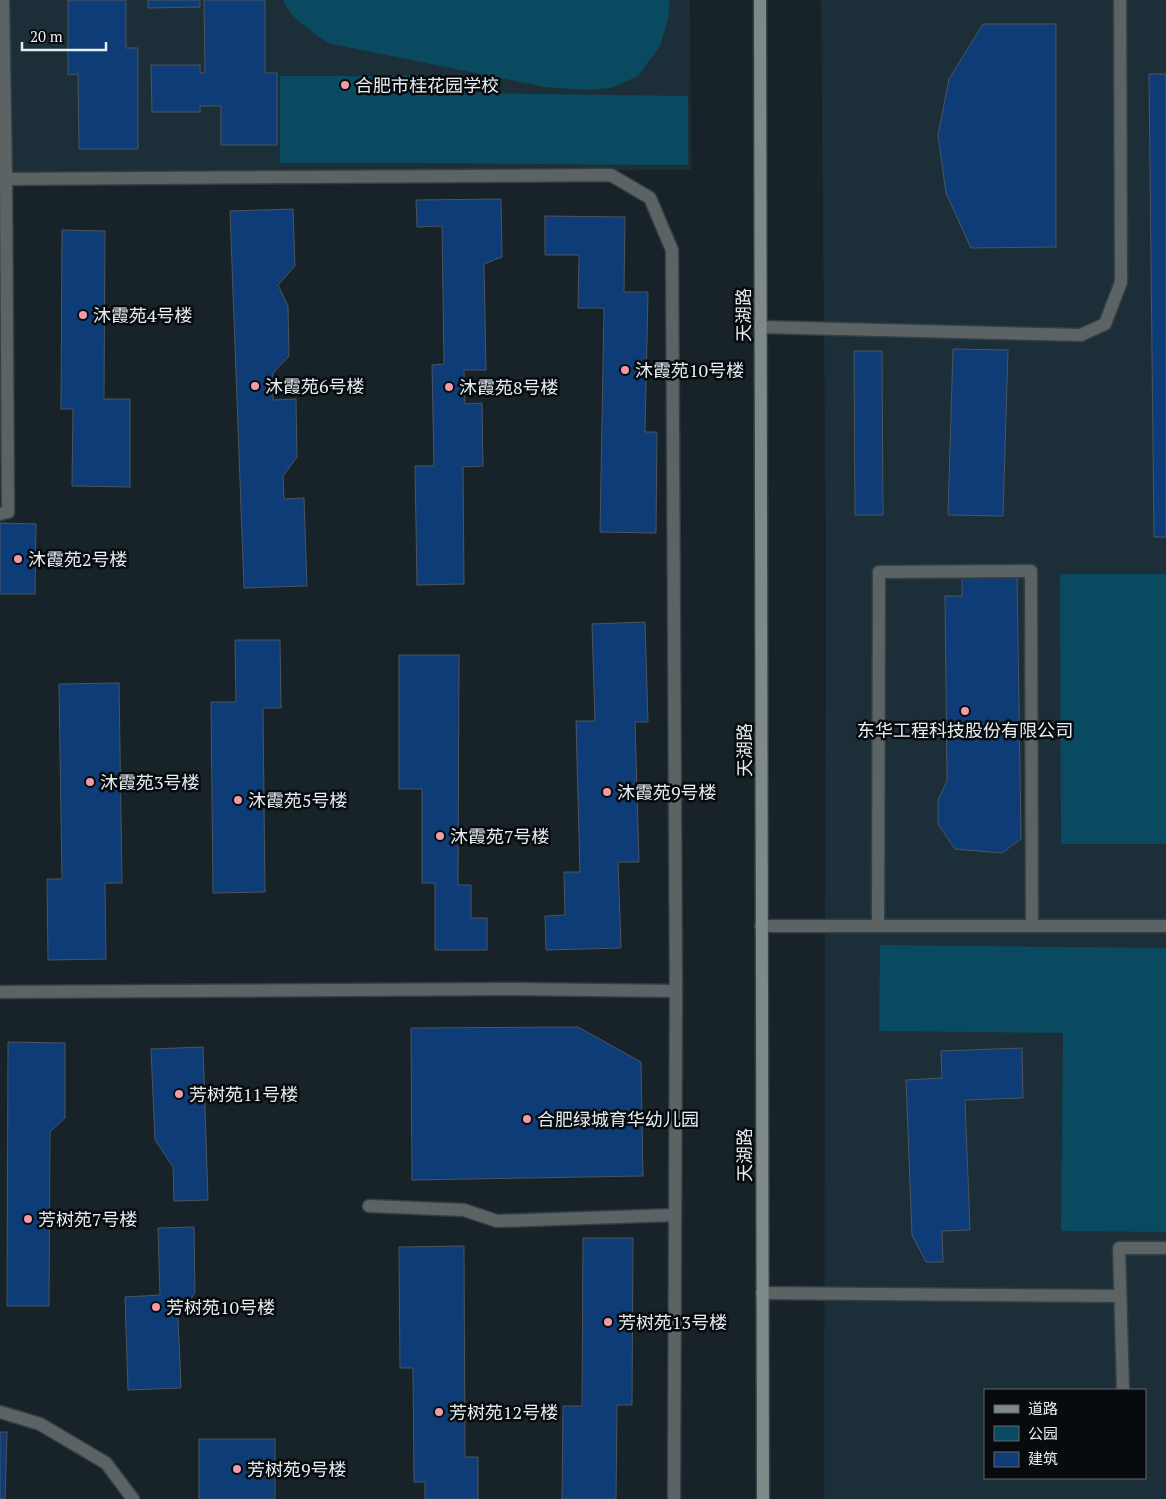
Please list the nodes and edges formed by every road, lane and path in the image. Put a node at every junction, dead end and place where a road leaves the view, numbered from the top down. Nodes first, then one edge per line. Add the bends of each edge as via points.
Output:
1 (4, 0) edge
2 (760, 0) edge
3 (1120, 0) edge
4 (6, 179) junction
5 (760, 327) junction
6 (4, 513) edge
7 (761, 926) junction
8 (878, 926) junction
9 (1032, 926) junction
10 (1166, 926) edge
11 (676, 991) junction
12 (0, 992) edge
13 (369, 1206) dead end
14 (675, 1215) junction
15 (1166, 1248) edge
16 (762, 1293) junction
17 (1120, 1296) junction
18 (1123, 1389) edge
19 (0, 1412) edge
20 (132, 1499) edge
21 (674, 1499) edge
22 (763, 1499) edge

1 - 4 street
2 - 5 street, 天湖路
3 - 5 street via 1121,282 1105,324 1081,335
4 - 6 street
4 - 11 street via 611,175 650,198 672,250
5 - 7 street, 天湖路
7 - 8 street
7 - 16 street, 天湖路
8 - 9 street
8 - 9 street via 879,572 1031,571
9 - 10 street
11 - 12 street
11 - 14 street
13 - 14 street via 464,1210 497,1221
14 - 21 street
15 - 17 street via 1120,1248
16 - 17 street
16 - 22 street, 天湖路
17 - 18 street
19 - 20 street via 40,1424 106,1463

